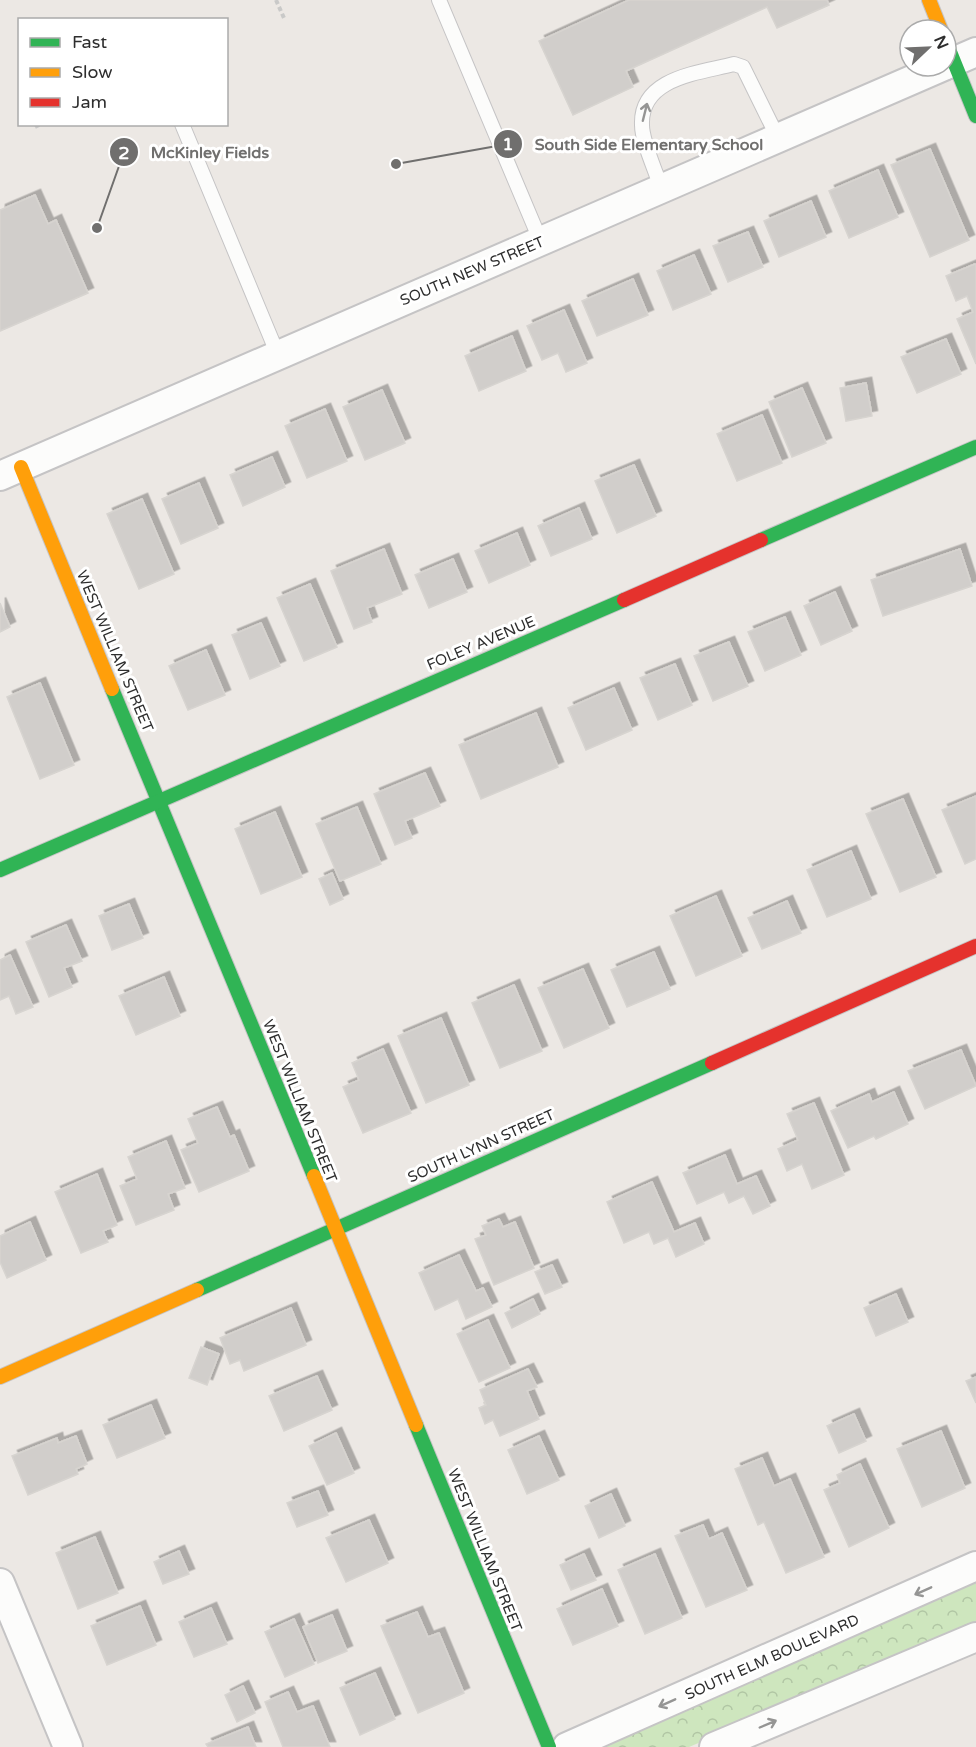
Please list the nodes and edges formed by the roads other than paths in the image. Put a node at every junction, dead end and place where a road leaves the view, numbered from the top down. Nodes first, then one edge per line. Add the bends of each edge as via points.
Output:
1 (439, 0) edge
2 (929, 0) edge
3 (936, 18) edge
4 (958, 70) edge
5 (908, 78) edge
6 (976, 116) edge
7 (183, 126) edge
8 (778, 138) junction
9 (661, 188) junction
10 (541, 242) junction
11 (278, 355) junction
12 (976, 447) edge
13 (10, 472) edge
14 (159, 801) junction
15 (0, 870) edge
16 (976, 946) edge
17 (334, 1228) junction
18 (0, 1377) edge
19 (976, 1566) edge
20 (0, 1583) edge
21 (976, 1637) edge
22 (68, 1747) edge
23 (549, 1747) edge
24 (567, 1747) edge
25 (714, 1747) edge

1 - 10 lane
2 - 3 street
4 - 6 street
5 - 8 street, SOUTH NEW STREET
7 - 11 lane
8 - 9 street, SOUTH NEW STREET
9 -> 8 lane via 642,125 649,96 669,81 734,63 743,67
9 - 10 street, SOUTH NEW STREET
10 - 11 street, SOUTH NEW STREET
11 - 13 street, SOUTH NEW STREET
12 - 14 street, FOLEY AVENUE
13 - 14 street, WEST WILLIAM STREET
14 - 15 street, FOLEY AVENUE
14 - 17 street, WEST WILLIAM STREET
16 - 17 street, SOUTH LYNN STREET
17 - 18 street, SOUTH LYNN STREET
17 - 23 street, WEST WILLIAM STREET
19 -> 24 street, SOUTH ELM BOULEVARD
20 - 22 street
25 -> 21 street

